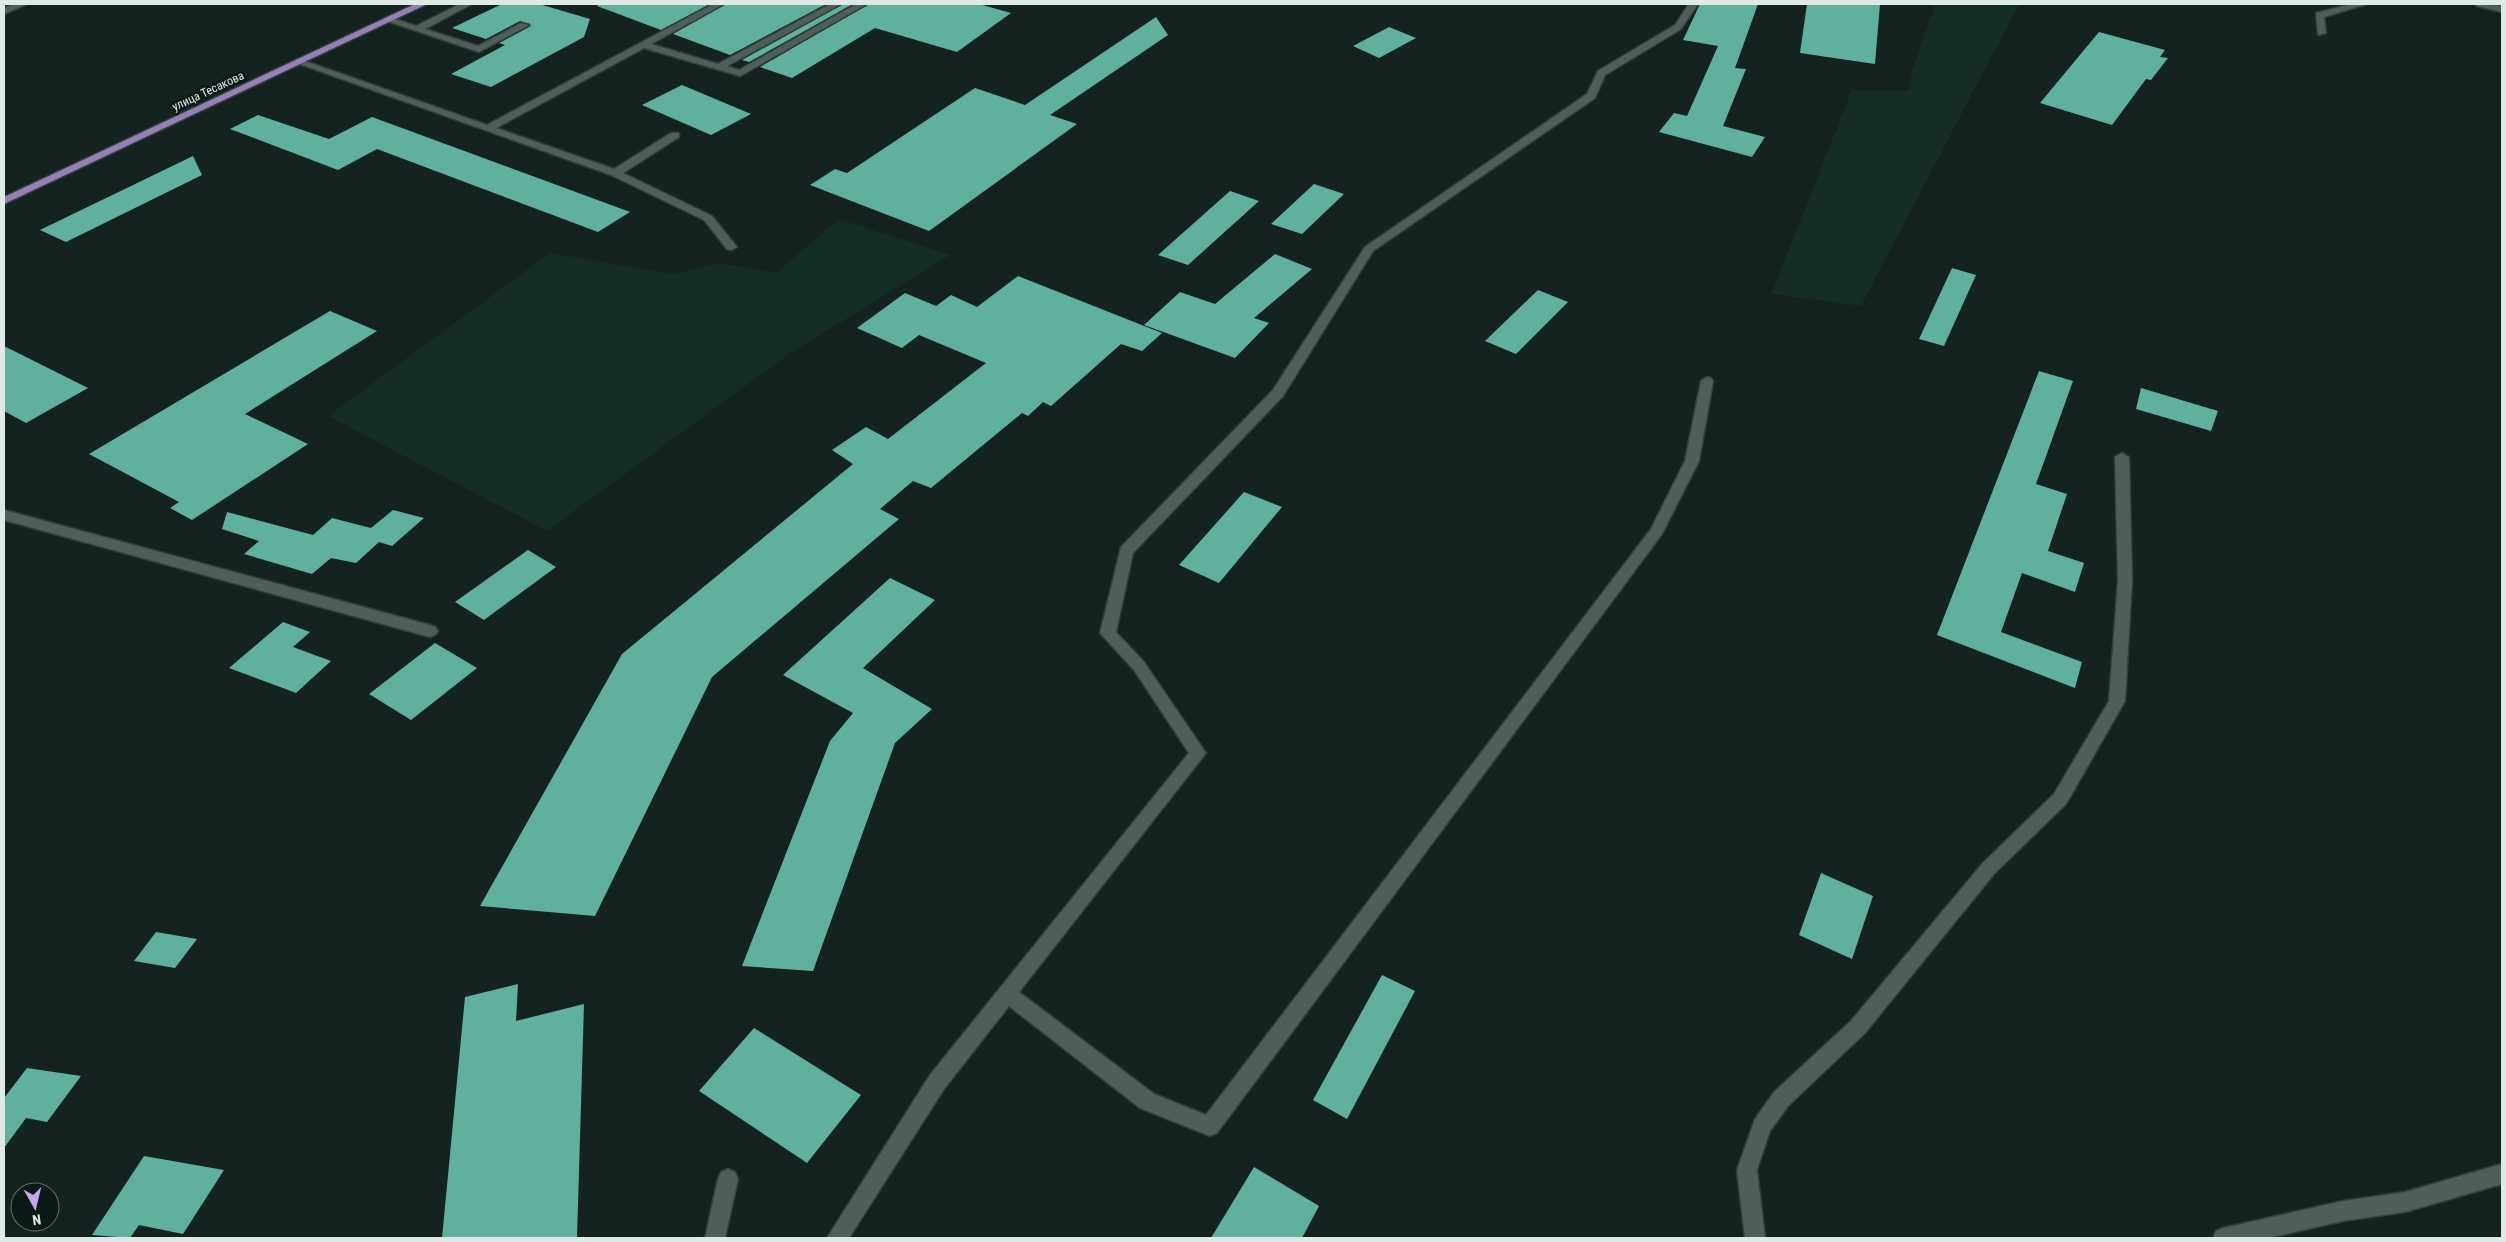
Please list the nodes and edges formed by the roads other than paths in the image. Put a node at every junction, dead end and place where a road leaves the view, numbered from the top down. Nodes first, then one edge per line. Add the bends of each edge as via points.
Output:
1 (22, 4) edge
2 (422, 4) edge
3 (719, 4) edge
4 (836, 4) edge
5 (862, 4) edge
6 (1693, 4) edge
7 (2362, 4) edge
8 (2480, 4) edge
9 (465, 5) dead end
10 (2502, 9) edge
11 (4, 11) edge
12 (388, 20) junction
13 (524, 25) dead end
14 (417, 29) junction
15 (2321, 33) dead end
16 (643, 45) junction
17 (299, 62) junction
18 (720, 67) junction
19 (488, 128) junction
20 (675, 135) dead end
21 (615, 173) junction
22 (4, 201) edge
23 (731, 248) dead end
24 (1708, 381) dead end
25 (2122, 457) dead end
26 (4, 515) edge
27 (430, 630) dead end
28 (1006, 994) junction
29 (2502, 1174) edge
30 (728, 1179) dead end
31 (716, 1238) edge
32 (837, 1238) edge
33 (1755, 1238) edge
34 (2223, 1238) edge

1 - 11 lane
2 - 12 main road, улица Тесакова
3 - 16 lane
4 - 18 lane
5 - 18 lane via 740,73
6 - 28 lane via 1678,27 1602,73 1591,96 1369,249 1278,393 1126,551 1108,633 1138,666 1198,753
7 - 15 lane via 2320,15
8 - 10 lane
9 - 14 lane
12 - 14 lane
12 - 17 main road, улица Тесакова
13 - 14 lane via 479,49
16 - 18 lane
16 - 19 lane
17 - 19 lane
17 - 22 main road, улица Тесакова
19 - 21 lane
20 - 21 lane
21 - 23 lane via 708,218
24 - 28 lane via 1692,461 1657,531 1210,1126 1147,1101
25 - 33 lane via 2125,580 2117,701 2060,799 1988,869 1858,1026 1781,1099 1762,1126 1746,1170
26 - 27 lane
28 - 32 lane via 937,1082
29 - 34 lane via 2405,1202 2343,1211
30 - 31 lane

